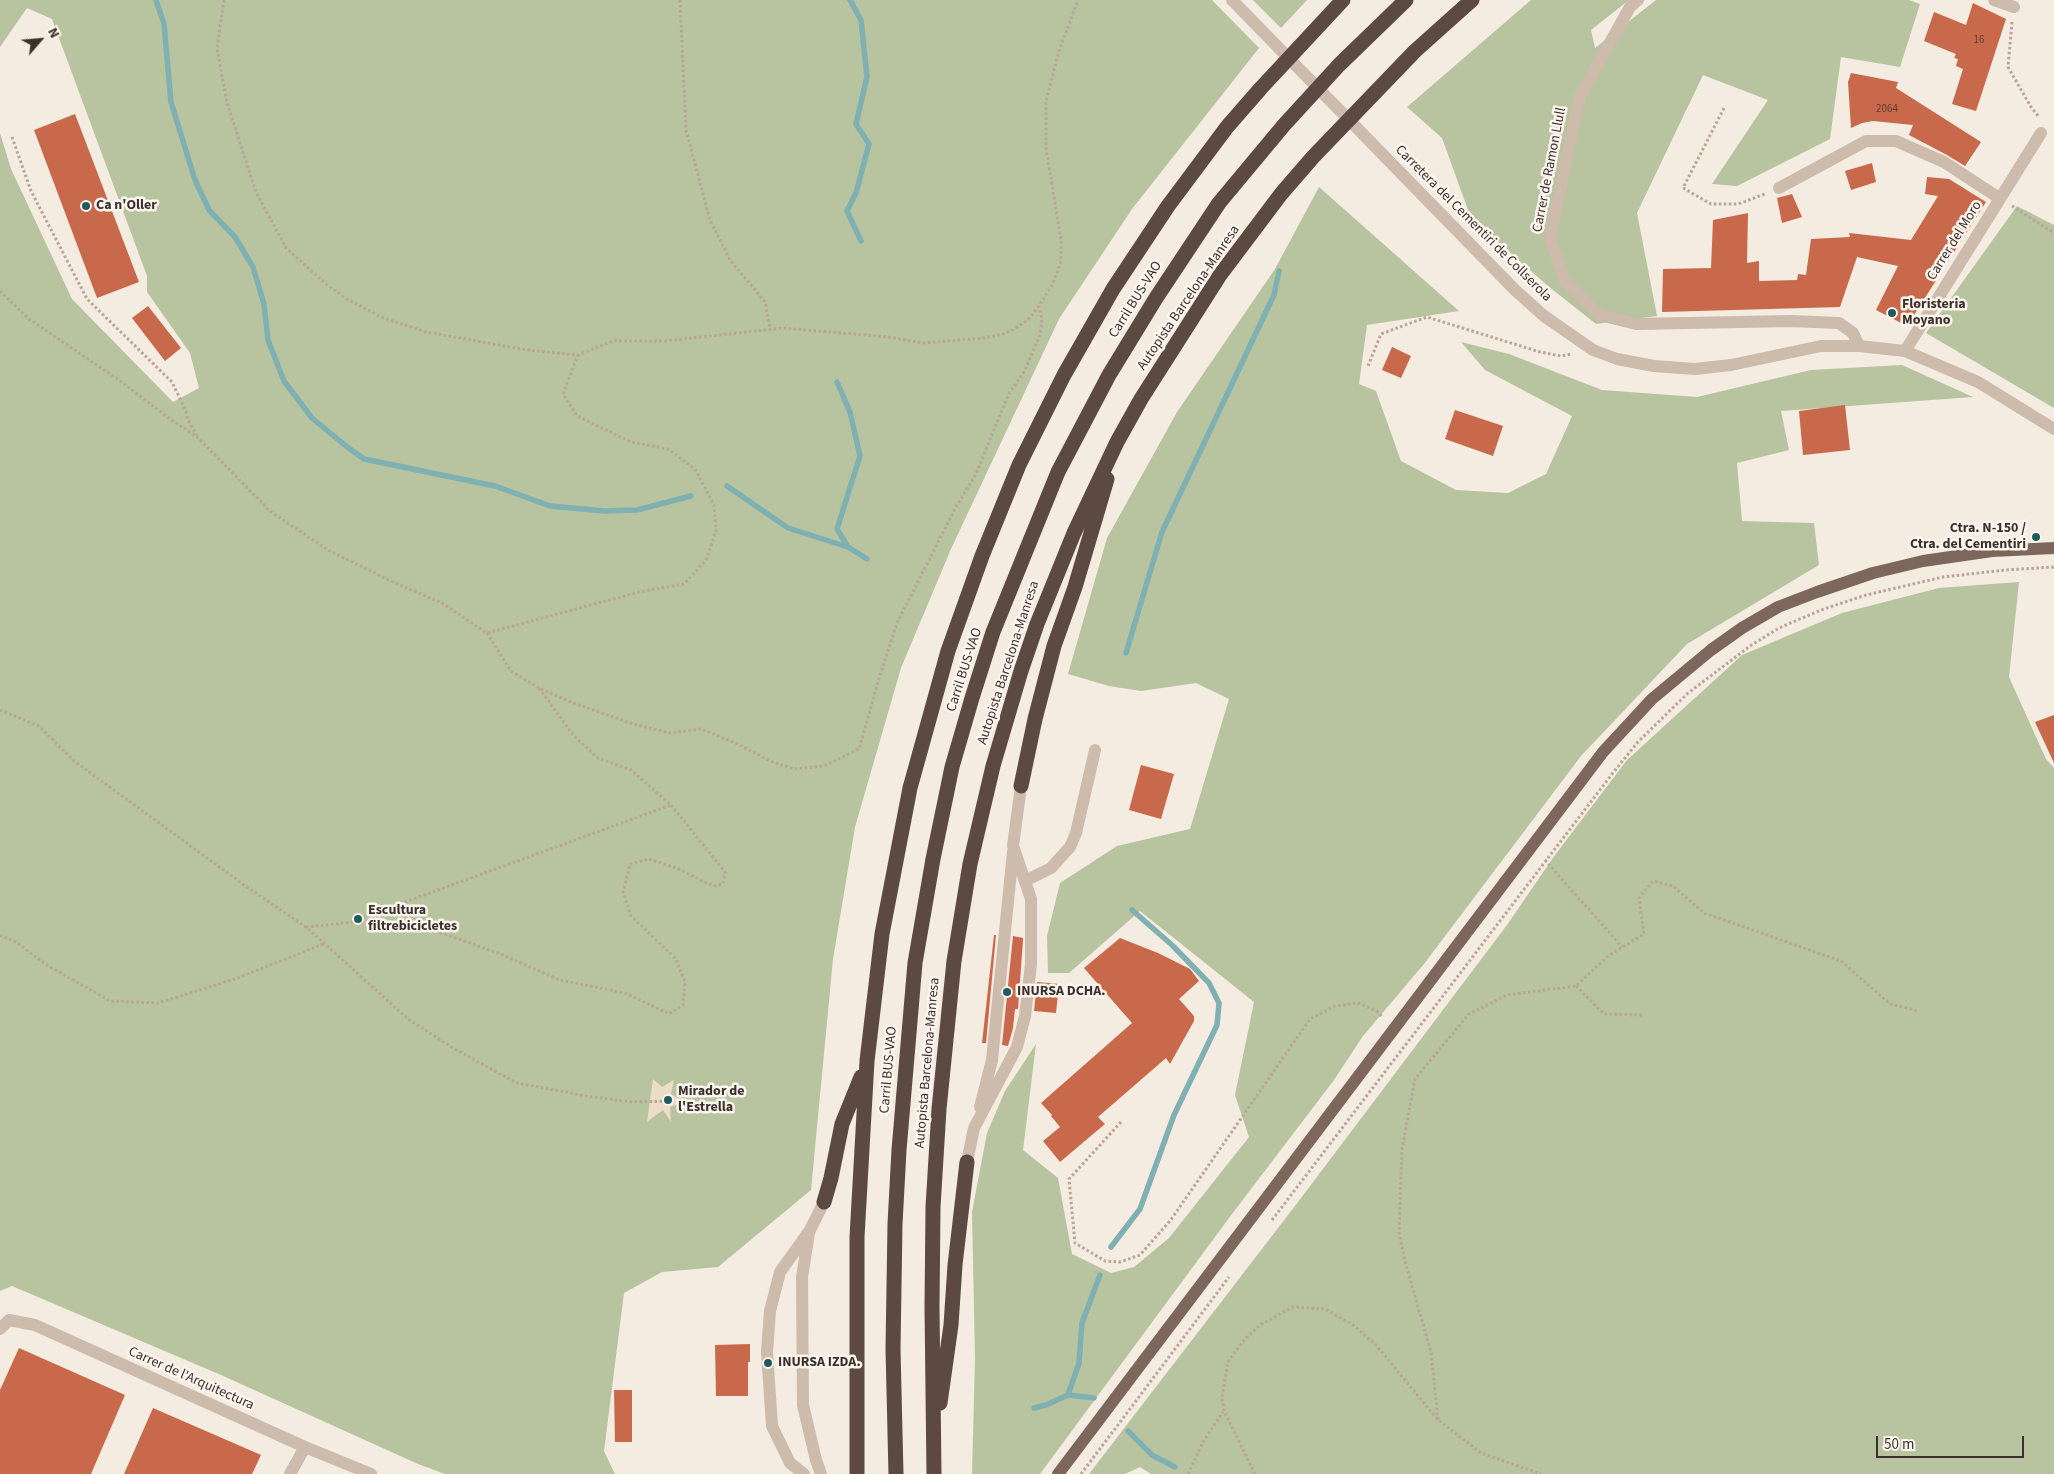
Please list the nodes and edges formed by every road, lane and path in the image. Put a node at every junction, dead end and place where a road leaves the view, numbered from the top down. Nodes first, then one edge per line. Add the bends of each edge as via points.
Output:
1 (224, 0) edge
2 (680, 0) edge
3 (1078, 0) edge
4 (1232, 0) edge
5 (1343, 0) edge
6 (1406, 0) edge
7 (1472, 0) edge
8 (1638, 0) edge
9 (1994, 0) edge
10 (2014, 7) joint
11 (1724, 108) dead end
12 (2041, 133) joint
13 (12, 137) dead end
14 (1779, 188) joint
15 (1999, 198) junction
16 (2054, 233) edge
17 (0, 291) edge
18 (1039, 306) junction
19 (770, 329) junction
20 (1859, 346) junction
21 (1593, 350) junction
22 (1905, 351) junction
23 (578, 355) junction
24 (1368, 366) dead end
25 (2053, 428) edge
26 (198, 436) junction
27 (1117, 442) junction
28 (2054, 548) edge
29 (2054, 567) edge
30 (487, 633) junction
31 (539, 688) junction
32 (0, 710) edge
33 (1095, 750) dead end
34 (1021, 786) joint
35 (671, 805) junction
36 (1013, 846) junction
37 (1542, 856) dead end
38 (1545, 860) junction
39 (1024, 880) junction
40 (353, 922) junction
41 (306, 927) junction
42 (0, 935) edge
43 (326, 943) junction
44 (1622, 948) junction
45 (1576, 986) junction
46 (1919, 1011) dead end
47 (1643, 1015) dead end
48 (1392, 1031) junction
49 (867, 1062) junction
50 (670, 1101) dead end
51 (1121, 1122) dead end
52 (974, 1128) junction
53 (968, 1162) joint
54 (824, 1202) joint
55 (1271, 1222) dead end
56 (810, 1230) junction
57 (1230, 1277) dead end
58 (0, 1329) edge
59 (1224, 1411) junction
60 (1438, 1420) junction
61 (305, 1447) junction
62 (933, 1454) junction
63 (290, 1474) edge
64 (371, 1474) edge
65 (804, 1474) edge
66 (821, 1474) edge
67 (857, 1474) edge
68 (896, 1474) edge
69 (934, 1474) edge
70 (1058, 1474) edge
71 (1081, 1474) edge
72 (1188, 1474) edge
73 (1255, 1474) edge
74 (1541, 1474) edge

1 - 23 path via 217,48 227,103 256,192 286,248 345,298 381,317 426,332 527,350
2 - 19 path via 686,130 710,220 730,260 765,302
3 - 18 path via 1046,101 1046,148 1061,240 1061,260 1053,283
4 - 21 street, Carretera del Cementiri de Collserola via 1515,290 1544,316
5 - 49 highway via 1227,127 1168,206 1113,289 1073,359 1020,465 948,650 910,788 882,934
6 - 68 highway, Carril BUS-VAO via 1339,65 1218,203 1109,375 1058,472 993,632 952,767 915,963 898,1150 895,1224 893,1350
7 - 27 highway, Autopista Barcelona-Manresa via 1380,86 1281,194 1192,316
8 - 20 street, Carrer de Ramon Llull via 1630,7 1580,96 1550,238 1565,282 1600,315 1636,324 1839,323 1852,333
9 - 10 street
10 - 12 path via 2008,66 2042,121
11 - 14 path via 1683,188 1711,204 1738,204
12 - 15 street, Carrer del Moro
13 - 26 path via 31,191 87,299 172,382
14 - 15 street, Carrer del Moro via 1866,140 1896,142 1944,162
15 - 16 path
15 - 22 street, Carrer del Moro
17 - 26 path via 29,319
18 - 19 path via 1028,320 1004,334 932,343
18 - 31 path via 1042,319 1040,334 1024,372 1008,394 976,474 897,623 859,749 824,766 794,769 701,729 670,733 642,726
19 - 23 path via 665,341 613,341
20 - 21 street, Carretera del Cementiri de Collserola via 1821,346 1731,365 1695,369 1654,366 1617,359
20 - 22 street, Carretera del Cementiri de Collserola
21 - 24 path via 1561,356 1540,352 1427,317 1381,334
22 - 25 street, Carretera del Cementiri de Collserola via 1978,382
23 - 30 path via 562,394 577,416 631,442 668,449 695,469 714,505 716,531 706,560 684,584 639,592
26 - 30 path via 271,512 328,550 442,603
27 - 34 highway via 1075,587 1054,646
27 - 62 highway, Autopista Barcelona-Manresa via 1055,577 1021,671 991,774 962,910 948,1010 933,1207
28 - 48 main road via 1992,551 1923,560 1873,573 1778,607 1711,650 1652,698 1603,752
29 - 38 path via 1980,572 1912,582 1821,610 1779,628 1725,664 1661,719 1638,742
30 - 31 path via 511,671
31 - 35 path via 573,735 598,758 631,770
32 - 41 path via 39,726 74,761
33 - 39 street via 1070,847 1051,868
34 - 36 street
35 - 40 path
35 - 40 path via 726,872 723,884 716,886 649,859 630,864 623,892 631,916 676,959 685,982 683,1005 668,1014 625,994 560,980 436,931
36 - 39 street
36 - 52 street via 992,1060
37 - 38 path
38 - 44 path
38 - 55 path
39 - 52 street via 1031,899 1031,964 1025,1016 1017,1047
40 - 41 path
41 - 43 path
42 - 43 path via 110,1001 158,1003 235,979
43 - 50 path via 408,1019 518,1083 632,1102
44 - 45 path via 1608,956
44 - 46 path via 1644,934 1639,898 1653,881 1673,886 1704,913 1841,961 1890,1004
45 - 47 path via 1604,1014
45 - 60 path via 1507,995 1469,1014 1415,1079 1402,1149 1399,1233 1404,1262 1431,1352
48 - 51 path via 1377,1011 1358,1003 1334,1006 1310,1019 1170,1220 1140,1255 1120,1262 1105,1261 1075,1244 1069,1179
48 - 70 main road
49 - 54 highway via 842,1124
49 - 67 highway via 857,1237
52 - 53 street
53 - 62 highway via 951,1325
54 - 56 street
56 - 65 street via 780,1272 770,1311 767,1352 772,1426 790,1463
56 - 66 street via 802,1277 803,1405
57 - 71 path
58 - 61 street, Carrer de l'Arquitectura via 9,1320 35,1325
59 - 60 path via 1222,1396 1228,1362 1260,1325 1293,1307 1325,1309 1352,1325 1376,1345
59 - 72 path
59 - 73 path
60 - 74 path via 1481,1453
61 - 63 street
61 - 64 street, Carrer de l'Arquitectura
62 - 69 highway, Autopista Barcelona-Manresa

